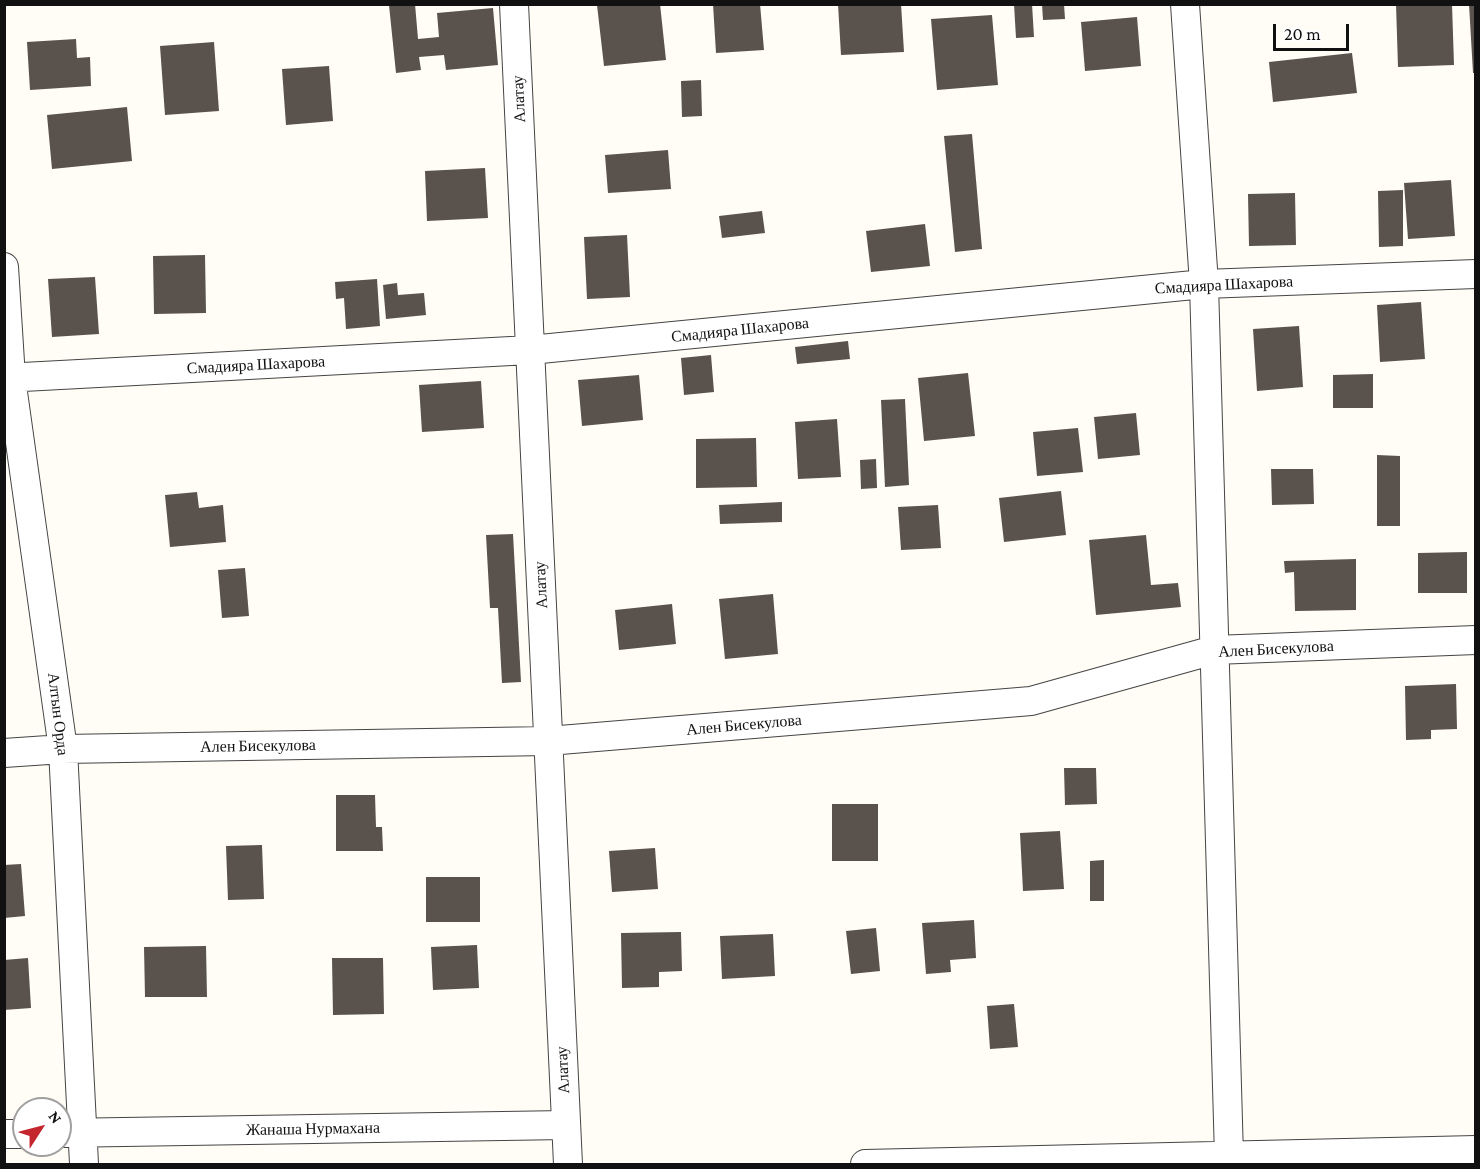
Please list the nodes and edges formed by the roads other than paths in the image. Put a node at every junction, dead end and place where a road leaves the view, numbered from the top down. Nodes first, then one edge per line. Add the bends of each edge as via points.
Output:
1 (514, 4) edge
2 (1185, 4) edge
3 (4, 267) edge
4 (1476, 274) edge
5 (1204, 284) junction
6 (530, 350) junction
7 (8, 378) edge
8 (1476, 640) edge
9 (1214, 651) junction
10 (548, 741) junction
11 (63, 749) junction
12 (4, 753) edge
13 (70, 1097) edge
14 (566, 1125) junction
15 (72, 1133) edge
16 (72, 1135) edge
17 (1476, 1150) edge
18 (1229, 1156) junction
19 (84, 1164) edge
20 (568, 1164) edge
21 (865, 1164) edge

1 - 6 street, Алатау
2 - 5 street
3 - 7 street, Алтын Орда
4 - 5 street, Смадияра Шахарова
5 - 6 street, Смадияра Шахарова
5 - 9 street
6 - 7 street, Смадияра Шахарова
6 - 10 street, Алатау
7 - 11 street, Алтын Орда
8 - 9 street, Ален Бисекулова
9 - 10 street, Ален Бисекулова via 1031,701
9 - 18 street
10 - 11 street, Ален Бисекулова
10 - 14 street, Алатау
11 - 12 street, Ален Бисекулова
11 - 13 street, Алтын Орда
14 - 15 street, Жанаша Нурмахана
14 - 20 street, Алатау
16 - 19 street, Алтын Орда
17 - 18 street
18 - 21 street

